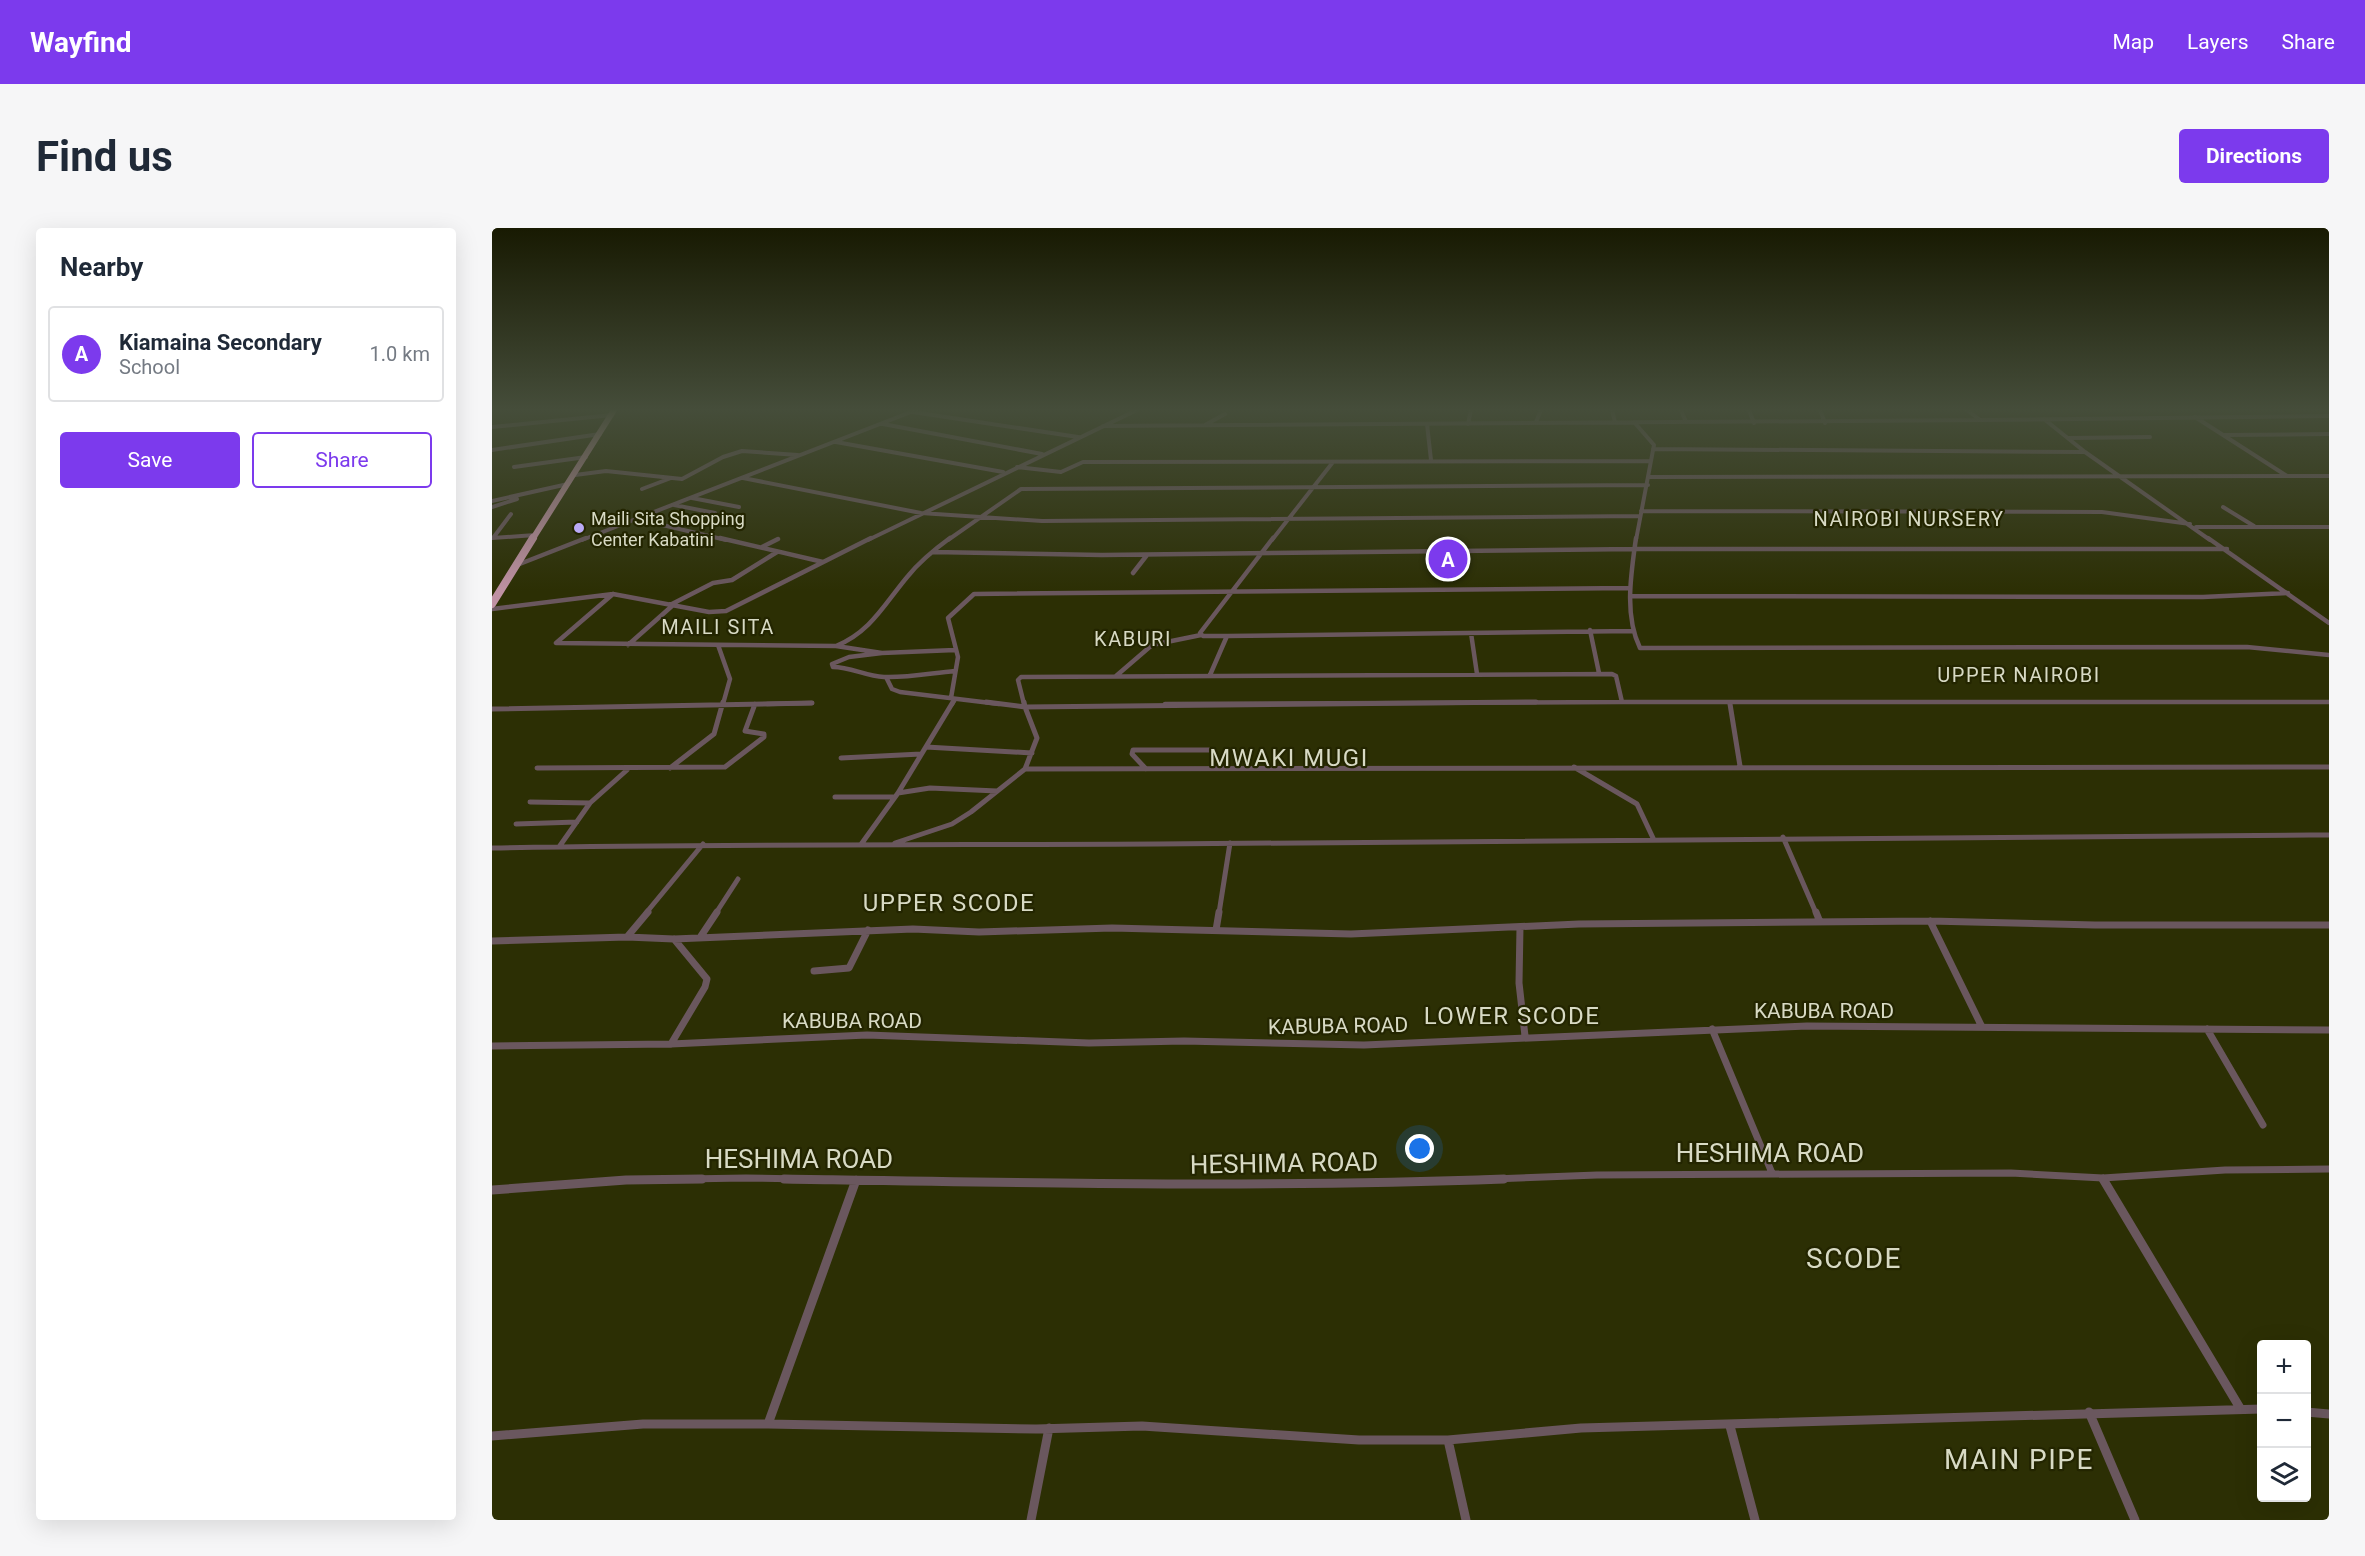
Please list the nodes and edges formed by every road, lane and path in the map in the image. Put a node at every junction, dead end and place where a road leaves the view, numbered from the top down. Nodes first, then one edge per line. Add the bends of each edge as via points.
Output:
1 (578, 470) edge
2 (699, 470) edge
3 (762, 470) edge
4 (989, 470) edge
5 (1009, 470) edge
6 (1046, 470) edge
7 (1066, 470) edge
8 (1326, 470) edge
9 (1649, 470) edge
10 (2113, 470) edge
11 (2279, 470) edge
12 (1004, 473) junction
13 (575, 475) junction
14 (2288, 476) junction
15 (2322, 476) junction
16 (2329, 476) edge
17 (1649, 477) junction
18 (2123, 477) junction
19 (671, 478) junction
20 (743, 478) junction
21 (2329, 481) edge
22 (568, 484) junction
23 (1648, 485) junction
24 (642, 489) dead end
25 (1311, 489) junction
26 (537, 491) junction
27 (691, 498) junction
28 (492, 501) edge
29 (674, 505) junction
30 (492, 507) edge
31 (739, 507) dead end
32 (2223, 507) dead end
33 (715, 513) dead end
34 (921, 513) junction
35 (1641, 513) junction
36 (511, 514) dead end
37 (979, 518) junction
38 (637, 519) junction
39 (1289, 520) junction
40 (2193, 526) junction
41 (2254, 527) junction
42 (2329, 527) edge
43 (535, 535) junction
44 (492, 539) edge
45 (778, 539) dead end
46 (761, 547) junction
47 (1634, 549) junction
48 (2227, 549) junction
49 (777, 552) junction
50 (933, 552) junction
51 (1259, 554) junction
52 (1147, 555) junction
53 (823, 562) junction
54 (516, 566) junction
55 (1133, 573) dead end
56 (1630, 588) junction
57 (1234, 592) junction
58 (2288, 593) junction
59 (613, 594) junction
60 (1631, 596) junction
61 (492, 606) edge
62 (671, 606) junction
63 (2329, 623) edge
64 (1590, 630) junction
65 (1634, 631) junction
66 (1471, 633) junction
67 (1201, 635) junction
68 (1227, 636) junction
69 (627, 645) junction
70 (718, 645) junction
71 (836, 646) junction
72 (955, 650) junction
73 (868, 653) junction
74 (2329, 655) edge
75 (955, 671) junction
76 (1477, 674) junction
77 (1599, 674) junction
78 (1210, 675) junction
79 (1116, 676) junction
80 (886, 677) junction
81 (953, 698) junction
82 (1622, 702) junction
83 (2329, 702) edge
84 (812, 703) dead end
85 (724, 704) junction
86 (755, 704) junction
87 (1730, 704) junction
88 (1025, 707) junction
89 (492, 709) edge
90 (926, 747) junction
91 (1211, 750) dead end
92 (1032, 753) junction
93 (921, 754) junction
94 (841, 758) dead end
95 (1740, 766) junction
96 (1574, 767) junction
97 (2329, 767) edge
98 (537, 768) dead end
99 (670, 768) junction
100 (627, 769) junction
101 (1025, 769) junction
102 (1146, 769) junction
103 (997, 791) junction
104 (896, 795) junction
105 (835, 797) dead end
106 (530, 802) dead end
107 (590, 803) junction
108 (577, 822) junction
109 (516, 824) dead end
110 (2329, 835) edge
111 (1783, 837) junction
112 (1653, 838) junction
113 (862, 843) junction
114 (1230, 843) junction
115 (703, 844) junction
116 (889, 845) junction
117 (559, 847) junction
118 (492, 848) edge
119 (738, 879) dead end
120 (1930, 921) junction
121 (1820, 922) junction
122 (2329, 925) edge
123 (1520, 927) junction
124 (868, 930) junction
125 (1216, 930) junction
126 (701, 936) junction
127 (627, 937) junction
128 (674, 939) junction
129 (492, 942) edge
130 (814, 971) dead end
131 (1982, 1027) junction
132 (1713, 1029) junction
133 (2207, 1029) junction
134 (2329, 1030) edge
135 (1525, 1036) junction
136 (671, 1044) junction
137 (492, 1046) edge
138 (2263, 1125) dead end
139 (2329, 1169) edge
140 (1772, 1173) junction
141 (2103, 1178) junction
142 (856, 1180) junction
143 (492, 1190) edge
144 (2240, 1408) junction
145 (2257, 1409) edge
146 (2089, 1412) junction
147 (2311, 1412) edge
148 (2329, 1414) edge
149 (768, 1424) junction
150 (1730, 1426) junction
151 (1049, 1428) junction
152 (492, 1436) edge
153 (1448, 1440) junction
154 (1031, 1520) edge
155 (1466, 1520) edge
156 (1755, 1520) edge
157 (2135, 1520) edge

1 - 13 highway
2 - 19 street via 685,478
3 - 20 street
4 - 12 street
5 - 12 street
6 - 7 street
8 - 25 street
9 - 17 street
10 - 18 street
11 - 14 street
12 - 34 street
13 - 19 street via 606,471
13 - 22 highway
14 - 15 street
14 - 18 street
15 - 16 street
15 - 21 street
17 - 18 street
17 - 23 street
18 - 40 street
19 - 24 street
20 - 27 street
20 - 34 street
22 - 26 street
22 - 43 highway
23 - 25 street
23 - 35 street
25 - 37 street via 1024,489
25 - 39 street
26 - 28 street
26 - 30 street
27 - 29 street
27 - 31 street
29 - 33 street
29 - 38 street
32 - 41 street
34 - 37 street
34 - 53 street
35 - 39 street
35 - 40 street via 2102,512
35 - 47 street
36 - 44 street
37 - 39 street
37 - 50 street
38 - 46 street
38 - 54 street
39 - 51 street
40 - 41 street
40 - 48 street
41 - 42 street
43 - 44 street
43 - 54 highway
45 - 46 street
46 - 49 street
47 - 48 street
47 - 51 street
47 - 56 street
48 - 58 street
49 - 53 street
49 - 62 street via 732,580 711,583
50 - 52 street
50 - 71 street via 903,580 881,615
51 - 52 street
51 - 57 street
52 - 55 street
53 - 62 street via 726,611
54 - 61 highway
56 - 57 street
56 - 60 street
57 - 67 street
57 - 72 street via 974,594 948,618
58 - 60 street via 2203,597
58 - 63 street
59 - 61 street
59 - 62 street
59 - 69 street via 556,643
60 - 65 street
62 - 69 street
64 - 65 street
64 - 66 street
64 - 77 street
65 - 74 street via 1636,643 1644,648 2247,647
66 - 68 street
66 - 76 street
67 - 68 street
67 - 79 street via 1152,645
68 - 78 street
69 - 70 street
70 - 71 street
70 - 85 street via 730,676
71 - 73 street
72 - 73 street
72 - 75 street
73 - 80 street via 832,664 833,667
75 - 80 street
75 - 81 street
76 - 77 street
76 - 78 street
77 - 82 street via 1616,676
78 - 79 street
79 - 88 street via 1019,678
80 - 81 street via 892,689 900,692
81 - 88 street
81 - 90 street
82 - 87 street
82 - 88 street
83 - 87 street
84 - 86 street
85 - 86 street
85 - 89 street
85 - 99 street via 710,738
86 - 99 street via 745,731 765,735 731,764
87 - 95 street
88 - 92 street via 1037,738
90 - 92 street
90 - 93 street
91 - 102 street via 1133,750 1132,754
92 - 101 street
93 - 94 street
93 - 104 street
95 - 96 street
95 - 97 street
96 - 102 street
96 - 112 street via 1637,804
98 - 100 street
99 - 100 street
100 - 107 street
101 - 102 street
101 - 103 street
103 - 104 street via 930,788
103 - 116 street via 952,824
104 - 105 street
104 - 113 street
106 - 107 street
107 - 108 street
108 - 109 street
108 - 117 street
110 - 111 street
111 - 112 street
111 - 121 street
112 - 114 street
113 - 115 street
113 - 116 street
114 - 116 street
114 - 125 street
115 - 117 street
115 - 127 street
117 - 118 street
119 - 126 street
120 - 121 street
120 - 122 street
120 - 131 street
121 - 123 street
123 - 125 street via 1351,934
123 - 135 street via 1519,983
124 - 125 street
124 - 126 street
124 - 130 street via 849,968
126 - 128 street
127 - 128 street
127 - 129 street
128 - 136 street via 706,979
131 - 132 street, KABUBA ROAD
131 - 133 street, KABUBA ROAD
132 - 135 street, KABUBA ROAD
132 - 140 street
133 - 134 street, KABUBA ROAD
133 - 138 street
135 - 136 street, KABUBA ROAD via 1352,1045 1089,1043 832,1035
136 - 137 street, KABUBA ROAD
139 - 141 street, HESHIMA ROAD via 2225,1170
140 - 141 street, HESHIMA ROAD via 2011,1173
140 - 142 street, HESHIMA ROAD via 1597,1174 1347,1185
141 - 144 street
142 - 143 street, HESHIMA ROAD via 626,1180
142 - 149 street
144 - 145 street
144 - 146 street
146 - 150 street
146 - 157 street
147 - 148 street
149 - 151 street
149 - 152 street via 643,1424
150 - 153 street via 1581,1428
150 - 156 street
151 - 153 street via 1142,1426 1359,1440
151 - 154 street
153 - 155 street

